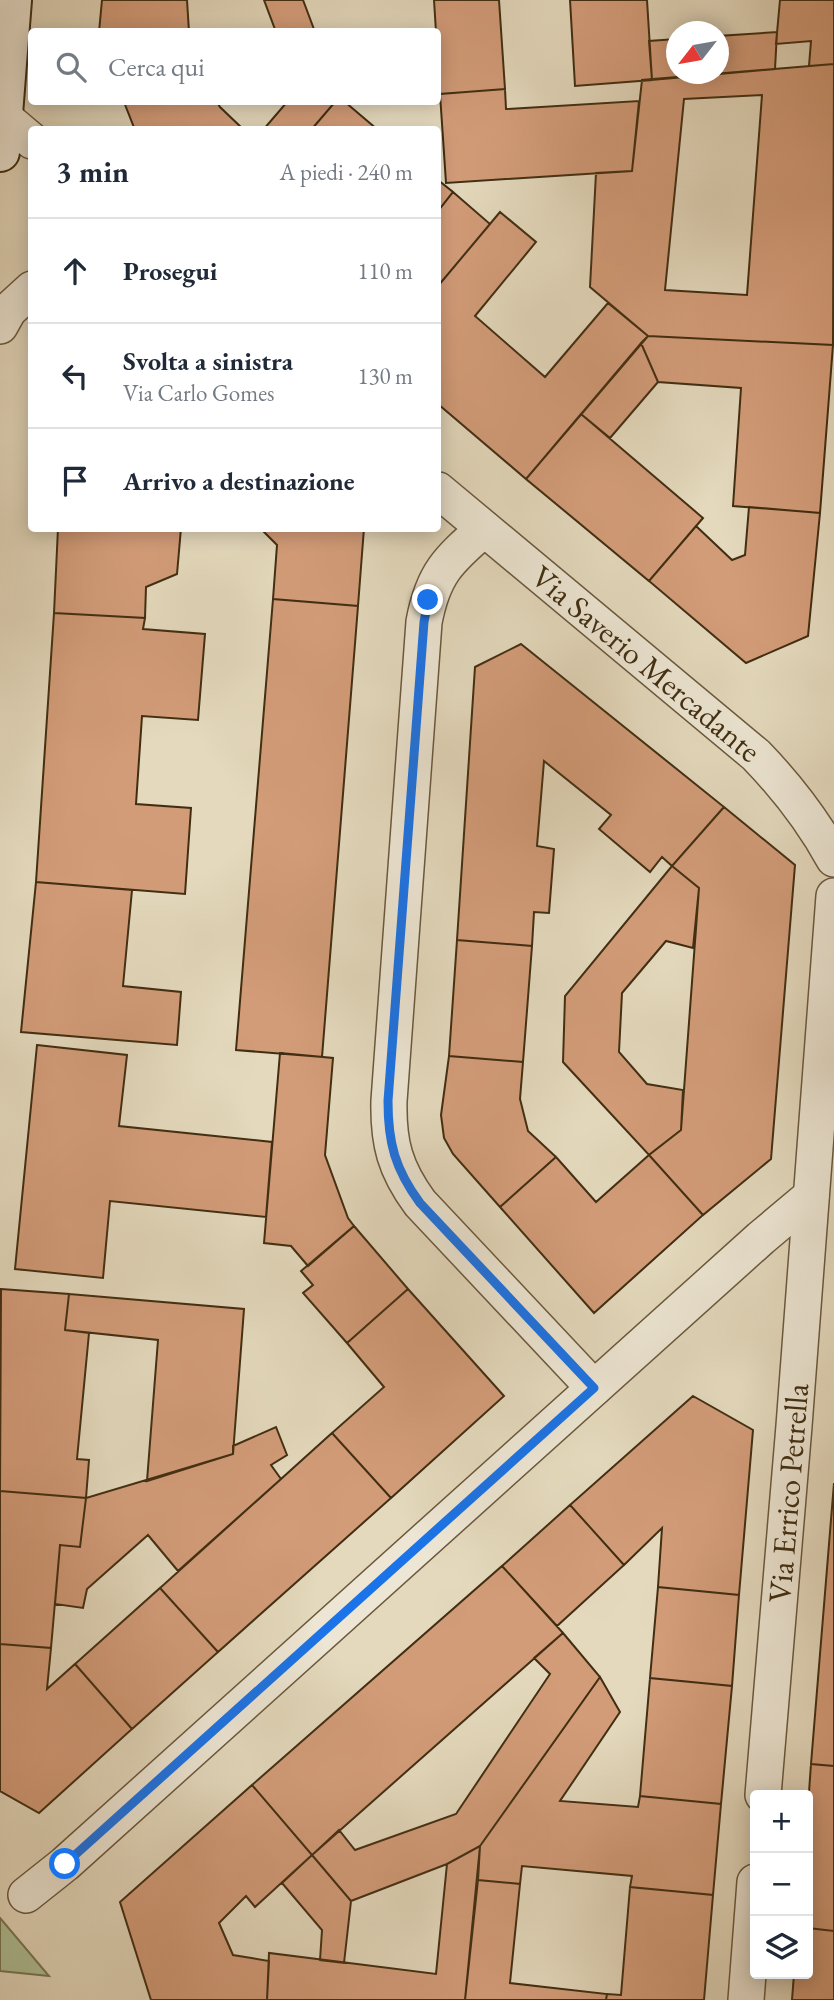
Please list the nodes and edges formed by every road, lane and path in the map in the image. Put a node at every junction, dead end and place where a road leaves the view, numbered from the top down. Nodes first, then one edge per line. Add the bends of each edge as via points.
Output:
1 (12, 0) edge
2 (9, 131) edge
3 (28, 293) edge
4 (0, 326) edge
5 (441, 493) edge
6 (484, 529) junction
7 (834, 859) edge
8 (834, 896) edge
9 (825, 1137) edge
10 (811, 1196) junction
11 (594, 1388) junction
12 (763, 1790) edge
13 (26, 1895) dead end
14 (752, 1916) edge
15 (746, 2000) edge

1 - 2 main road
3 - 4 street
5 - 6 street, Via Saverio Mercadante
6 - 7 street, Via Saverio Mercadante via 756,755 783,783
6 - 11 street via 437,577 424,622 388,1101 391,1146 420,1203
8 - 9 street, Via Errico Petrella
9 - 10 street, Via Errico Petrella
10 - 11 street
10 - 12 street, Via Errico Petrella
11 - 13 street
14 - 15 street

